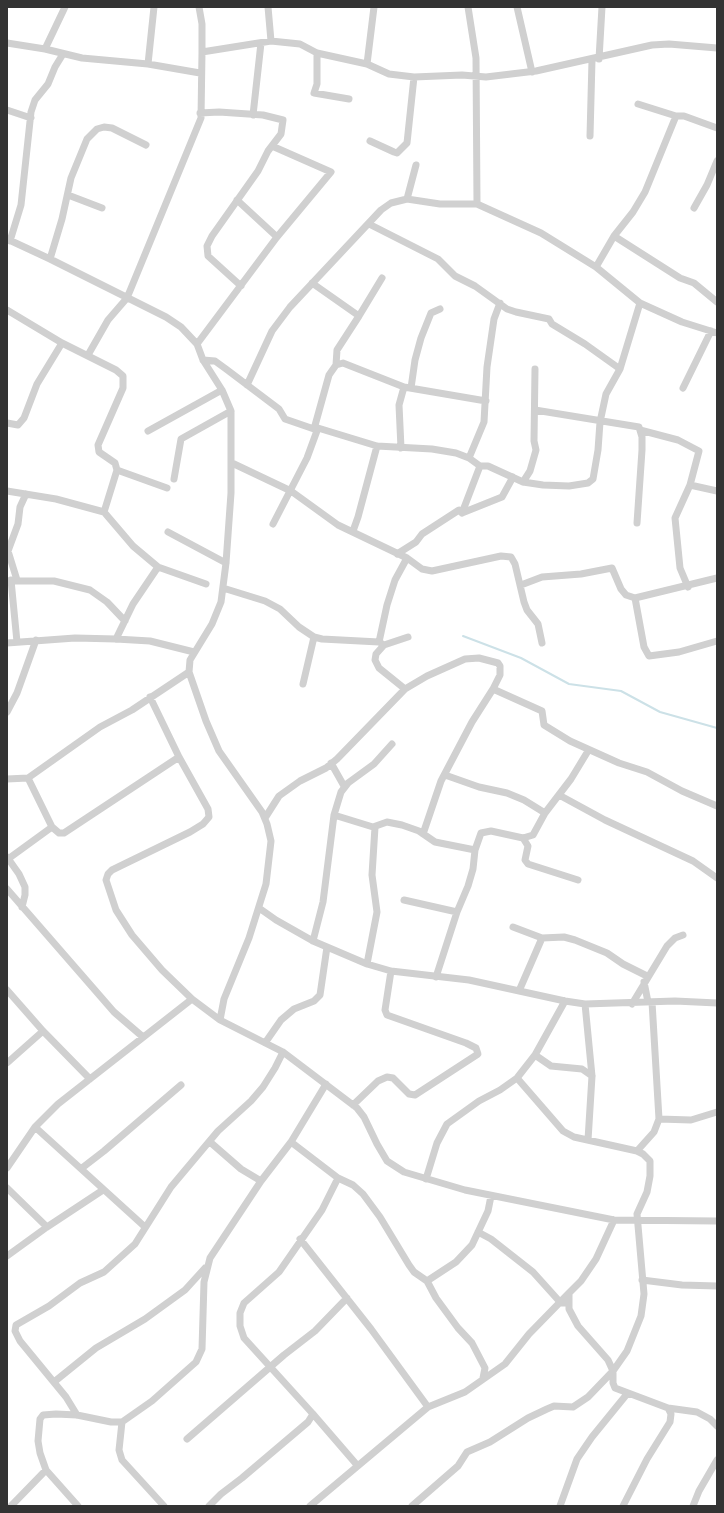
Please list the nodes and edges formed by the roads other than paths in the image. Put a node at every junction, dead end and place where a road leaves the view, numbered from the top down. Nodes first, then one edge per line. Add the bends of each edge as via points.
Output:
1 (65, 7) edge
2 (154, 7) edge
3 (200, 7) edge
4 (268, 7) edge
5 (374, 7) edge
6 (468, 7) edge
7 (517, 7) edge
8 (602, 7) edge
9 (271, 41) junction
10 (7, 43) edge
11 (261, 43) junction
12 (717, 48) edge
13 (45, 49) junction
14 (202, 52) junction
15 (317, 53) junction
16 (63, 54) junction
17 (595, 60) junction
18 (148, 64) junction
19 (367, 64) junction
20 (532, 72) junction
21 (200, 73) junction
22 (476, 76) junction
23 (414, 77) junction
24 (349, 99) dead end
25 (638, 104) dead end
26 (7, 110) edge
27 (200, 113) junction
28 (253, 115) junction
29 (676, 116) junction
30 (30, 118) junction
31 (717, 128) edge
32 (590, 136) dead end
33 (370, 141) dead end
34 (146, 145) dead end
35 (272, 146) junction
36 (717, 161) edge
37 (416, 165) dead end
38 (68, 195) junction
39 (407, 199) junction
40 (238, 200) junction
41 (477, 204) junction
42 (102, 208) dead end
43 (694, 208) dead end
44 (369, 224) junction
45 (614, 236) junction
46 (277, 237) junction
47 (8, 240) edge
48 (50, 259) junction
49 (596, 267) junction
50 (382, 278) dead end
51 (312, 283) junction
52 (241, 286) junction
53 (127, 298) junction
54 (717, 302) edge
55 (640, 303) junction
56 (500, 304) junction
57 (440, 309) dead end
58 (7, 310) edge
59 (359, 316) junction
60 (714, 332) edge
61 (62, 342) junction
62 (197, 344) junction
63 (88, 355) junction
64 (204, 360) junction
65 (336, 365) junction
66 (535, 369) dead end
67 (620, 369) junction
68 (247, 384) junction
69 (408, 388) junction
70 (683, 388) dead end
71 (222, 390) junction
72 (486, 401) junction
73 (535, 410) junction
74 (231, 411) junction
75 (600, 422) junction
76 (7, 424) edge
77 (316, 428) junction
78 (640, 430) junction
79 (148, 431) dead end
80 (377, 446) junction
81 (401, 448) junction
82 (470, 458) junction
83 (232, 464) junction
84 (480, 466) junction
85 (117, 470) junction
86 (513, 477) junction
87 (174, 479) dead end
88 (524, 482) junction
89 (690, 485) junction
90 (167, 488) dead end
91 (7, 491) edge
92 (291, 491) junction
93 (717, 491) edge
94 (26, 494) junction
95 (104, 512) junction
96 (462, 513) junction
97 (637, 523) dead end
98 (273, 524) dead end
99 (353, 531) junction
100 (168, 532) dead end
101 (397, 554) junction
102 (407, 558) junction
103 (226, 563) junction
104 (158, 568) junction
105 (717, 578) edge
106 (12, 580) edge
107 (206, 584) dead end
108 (521, 585) junction
109 (688, 587) junction
110 (223, 588) junction
111 (635, 598) junction
112 (125, 621) junction
113 (314, 637) junction
114 (408, 637) dead end
115 (116, 639) junction
116 (36, 640) junction
117 (717, 641) edge
118 (17, 642) junction
119 (7, 643) edge
120 (382, 643) junction
121 (542, 644) dead end
122 (194, 652) junction
123 (189, 672) junction
124 (303, 684) dead end
125 (405, 689) junction
126 (493, 689) junction
127 (150, 697) junction
128 (7, 712) edge
129 (392, 744) dead end
130 (588, 750) junction
131 (179, 757) junction
132 (331, 763) junction
133 (445, 775) junction
134 (28, 778) junction
135 (7, 780) edge
136 (344, 786) junction
137 (559, 795) junction
138 (717, 806) edge
139 (545, 813) junction
140 (334, 815) junction
141 (265, 818) junction
142 (52, 827) junction
143 (375, 827) junction
144 (423, 834) junction
145 (523, 838) junction
146 (475, 850) junction
147 (8, 858) edge
148 (717, 878) edge
149 (578, 880) dead end
150 (7, 889) edge
151 (404, 900) dead end
152 (22, 907) junction
153 (259, 908) junction
154 (457, 912) junction
155 (513, 927) dead end
156 (683, 935) dead end
157 (542, 938) junction
158 (313, 941) junction
159 (327, 947) junction
160 (367, 964) junction
161 (391, 971) junction
162 (436, 977) junction
163 (646, 979) junction
164 (7, 990) edge
165 (519, 991) junction
166 (192, 999) junction
167 (565, 1001) junction
168 (650, 1002) junction
169 (717, 1003) edge
170 (585, 1004) junction
171 (632, 1004) junction
172 (220, 1020) junction
173 (43, 1031) junction
174 (143, 1037) junction
175 (265, 1043) junction
176 (283, 1052) junction
177 (535, 1055) junction
178 (7, 1063) edge
179 (592, 1076) junction
180 (517, 1078) junction
181 (90, 1079) junction
182 (326, 1084) junction
183 (181, 1085) dead end
184 (353, 1105) junction
185 (717, 1112) edge
186 (659, 1119) junction
187 (35, 1127) junction
188 (588, 1140) junction
189 (210, 1142) junction
190 (291, 1142) junction
191 (637, 1152) junction
192 (7, 1168) edge
193 (82, 1168) junction
194 (338, 1178) junction
195 (426, 1179) junction
196 (261, 1181) junction
197 (7, 1188) edge
198 (103, 1190) junction
199 (491, 1196) junction
200 (614, 1220) junction
201 (638, 1221) junction
202 (717, 1221) edge
203 (47, 1227) junction
204 (145, 1227) junction
205 (478, 1232) junction
206 (300, 1239) junction
207 (7, 1256) edge
208 (206, 1267) junction
209 (642, 1280) junction
210 (427, 1281) junction
211 (717, 1286) edge
212 (569, 1293) junction
213 (347, 1298) junction
214 (560, 1302) junction
215 (568, 1305) junction
216 (270, 1367) junction
217 (485, 1368) junction
218 (613, 1371) junction
219 (494, 1372) junction
220 (484, 1378) junction
221 (54, 1382) junction
222 (627, 1394) junction
223 (428, 1407) junction
224 (668, 1408) junction
225 (314, 1414) junction
226 (78, 1415) junction
227 (122, 1422) junction
228 (717, 1426) edge
229 (187, 1439) dead end
230 (717, 1460) edge
231 (357, 1465) junction
232 (46, 1470) junction
233 (11, 1506) edge
234 (78, 1506) edge
235 (164, 1506) edge
236 (209, 1506) edge
237 (310, 1506) edge
238 (412, 1506) edge
239 (560, 1506) edge
240 (623, 1506) edge
241 (693, 1506) edge

1 - 13 street
2 - 18 street
3 - 14 street
4 - 9 street
5 - 19 street
6 - 22 street via 476,58
7 - 20 street
8 - 17 street
9 - 11 street
9 - 15 street via 300,44
10 - 13 street
11 - 14 street
11 - 28 street
12 - 17 street via 669,44
13 - 16 street
14 - 21 street
15 - 19 street
15 - 24 street via 317,84 314,94
16 - 18 street via 102,61
16 - 30 street via 48,84 35,100
17 - 20 street via 568,63
17 - 32 street
18 - 21 street
19 - 23 street via 389,74
20 - 22 street via 506,76
21 - 27 street
22 - 23 street
22 - 41 street
23 - 33 street via 407,143 394,152
25 - 29 street
26 - 30 street
27 - 28 street
27 - 53 street via 201,118
28 - 35 street via 283,120 281,134
29 - 31 street via 684,116
29 - 45 street via 645,192
30 - 47 street via 21,205
34 - 38 street via 112,128 97,129 84,144 71,178
35 - 40 street
35 - 46 street via 331,172
36 - 43 street
37 - 39 street
38 - 42 street
38 - 48 street
39 - 41 street via 440,204
39 - 44 street via 386,206
40 - 46 street
40 - 52 street via 206,246 208,256
41 - 49 street via 541,233
44 - 51 street
44 - 56 street via 438,259 455,276 486,292
45 - 49 street
45 - 54 street via 680,278 694,283
46 - 52 street
47 - 48 street
48 - 53 street
49 - 55 street
50 - 59 street
51 - 59 street
51 - 68 street via 272,331
52 - 62 street
53 - 62 street via 166,317 181,327
53 - 63 street via 108,320
55 - 60 street via 682,322
55 - 67 street
56 - 67 street via 516,312 549,319 552,324
56 - 72 street via 494,318 487,367
57 - 69 street via 431,313 421,338
58 - 61 street
59 - 65 street via 337,350
60 - 70 street
61 - 63 street
61 - 76 street via 37,384 21,423 16,426
62 - 64 street
63 - 85 street via 123,376 123,388 98,445 99,452 115,463
64 - 68 street via 215,361
64 - 71 street
65 - 69 street via 349,364
65 - 77 street via 329,375
66 - 73 street
67 - 75 street via 606,394
68 - 77 street via 279,410 285,419
69 - 72 street
69 - 81 street via 399,405
71 - 74 street
71 - 79 street
72 - 82 street via 484,422
73 - 75 street
73 - 88 street via 536,450
74 - 83 street
74 - 87 street via 181,439
75 - 78 street via 639,427
75 - 88 street via 595,473 591,481 569,486
77 - 80 street
77 - 92 street via 308,458
78 - 89 street via 678,440 699,451
78 - 97 street via 642,450
80 - 81 street
80 - 99 street
81 - 82 street via 443,450
82 - 84 street
83 - 92 street
83 - 103 street
84 - 86 street via 488,466
84 - 96 street
85 - 90 street
85 - 95 street
86 - 88 street
86 - 96 street via 502,497
89 - 93 street
89 - 109 street via 675,518 680,568
91 - 94 street
92 - 98 street
92 - 99 street via 338,524
94 - 95 street
94 - 106 street via 8,551
95 - 104 street via 133,546
96 - 101 street via 459,510
99 - 101 street
100 - 103 street
101 - 102 street
102 - 108 street via 422,569 432,571 508,556 514,560
102 - 120 street via 395,580 387,605
103 - 110 street
104 - 107 street
104 - 112 street
105 - 109 street
106 - 112 street via 54,582 90,590 107,602
106 - 118 street
108 - 111 street via 542,577 612,568 621,589
108 - 121 street via 527,610 538,624
109 - 111 street
110 - 113 street via 265,601 280,609
110 - 122 street via 218,612
111 - 117 street via 644,647 649,656 679,652
112 - 115 street
113 - 120 street
113 - 124 street
114 - 120 street
115 - 116 street
115 - 122 street via 150,641
116 - 118 street
116 - 128 street via 17,693
118 - 119 street
120 - 125 street via 376,654 376,665
122 - 123 street
123 - 127 street
123 - 141 street via 219,750
125 - 126 street via 452,664 472,657 492,661 500,666 500,675
125 - 132 street
126 - 130 street via 542,711 544,726
126 - 133 street via 472,722
127 - 131 street
127 - 134 street via 100,727
129 - 136 street via 374,764
130 - 137 street
130 - 138 street via 647,772
131 - 142 street via 68,831 59,833
131 - 166 street via 208,809 207,821 112,870 106,880 116,910 132,935 162,970
132 - 136 street
132 - 141 street via 279,796
133 - 139 street via 479,787 507,793
133 - 144 street
134 - 135 street
134 - 142 street
136 - 140 street
137 - 139 street
137 - 148 street via 605,820 693,861
139 - 145 street via 532,835
140 - 143 street
140 - 158 street via 323,902
141 - 153 street via 270,841 266,884
142 - 147 street
143 - 144 street via 390,822 419,830
143 - 160 street via 372,875 377,912
144 - 146 street via 435,842
145 - 146 street via 485,831 481,833
145 - 149 street via 528,846 525,860 528,864
146 - 154 street via 468,886
147 - 152 street via 25,887
150 - 152 street
151 - 154 street
152 - 174 street via 114,1012
153 - 158 street
153 - 172 street via 224,999
154 - 162 street
155 - 157 street
156 - 163 street via 675,938 667,946
157 - 163 street via 564,937 575,940 607,953
157 - 165 street
158 - 159 street
159 - 160 street
159 - 175 street via 320,995 314,1001 294,1009 281,1020
160 - 161 street
161 - 162 street
161 - 184 street via 385,1010 387,1015 466,1043 476,1048 478,1054 415,1096 409,1094 393,1078 387,1077 378,1081
162 - 165 street via 469,980
163 - 168 street
163 - 171 street
164 - 173 street
165 - 167 street
166 - 172 street
166 - 174 street
167 - 170 street
167 - 177 street
168 - 169 street
168 - 171 street
168 - 186 street
170 - 171 street
170 - 179 street
172 - 175 street
173 - 178 street
173 - 181 street
174 - 181 street
175 - 176 street
176 - 182 street
176 - 189 street via 263,1087
177 - 179 street via 551,1066 582,1068
177 - 180 street
179 - 188 street
180 - 188 street via 563,1131
180 - 195 street via 447,1124 437,1143
181 - 187 street via 58,1104
182 - 184 street
182 - 190 street
183 - 193 street
184 - 195 street via 364,1117 387,1161 404,1172
185 - 186 street via 691,1120
186 - 191 street via 654,1132
187 - 192 street
187 - 193 street
188 - 191 street
189 - 196 street via 241,1170
189 - 204 street via 171,1187
190 - 194 street
190 - 196 street
191 - 201 street via 647,1157 651,1165 647,1192 637,1214
193 - 198 street
194 - 206 street via 322,1210
194 - 210 street via 353,1185 363,1194 414,1272
195 - 199 street
196 - 208 street via 231,1224
197 - 203 street
198 - 203 street
198 - 204 street
199 - 200 street
199 - 205 street via 488,1211
200 - 201 street
200 - 212 street via 596,1259
201 - 202 street
201 - 209 street
203 - 207 street
204 - 221 street via 135,1244 104,1272 80,1283 49,1306 16,1325 15,1331 20,1341
205 - 210 street via 472,1245 456,1262
205 - 214 street via 533,1272
206 - 213 street
206 - 216 street via 279,1272 244,1303 240,1313 241,1334
208 - 221 street via 185,1290 145,1319 96,1348
208 - 227 street via 200,1357 152,1401
209 - 211 street
209 - 218 street via 644,1294 641,1316 626,1351
210 - 217 street via 436,1298 472,1343
212 - 214 street
212 - 215 street
213 - 216 street via 315,1331
213 - 223 street
214 - 215 street
214 - 219 street via 529,1334 510,1359
215 - 218 street via 571,1316 600,1349
216 - 225 street
216 - 229 street
217 - 219 street
217 - 220 street
218 - 222 street via 613,1386
218 - 238 street via 578,1405 554,1406 467,1452 458,1466
219 - 220 street
220 - 223 street via 465,1392
221 - 226 street
222 - 224 street
222 - 239 street via 577,1459
223 - 231 street
224 - 228 street via 697,1412
224 - 240 street via 671,1414 670,1422 647,1459
225 - 231 street
225 - 236 street via 308,1422 220,1494
226 - 227 street
226 - 232 street via 49,1414 43,1415 40,1419 38,1441
227 - 235 street via 118,1450 122,1460
230 - 241 street
231 - 237 street
232 - 233 street
232 - 234 street

